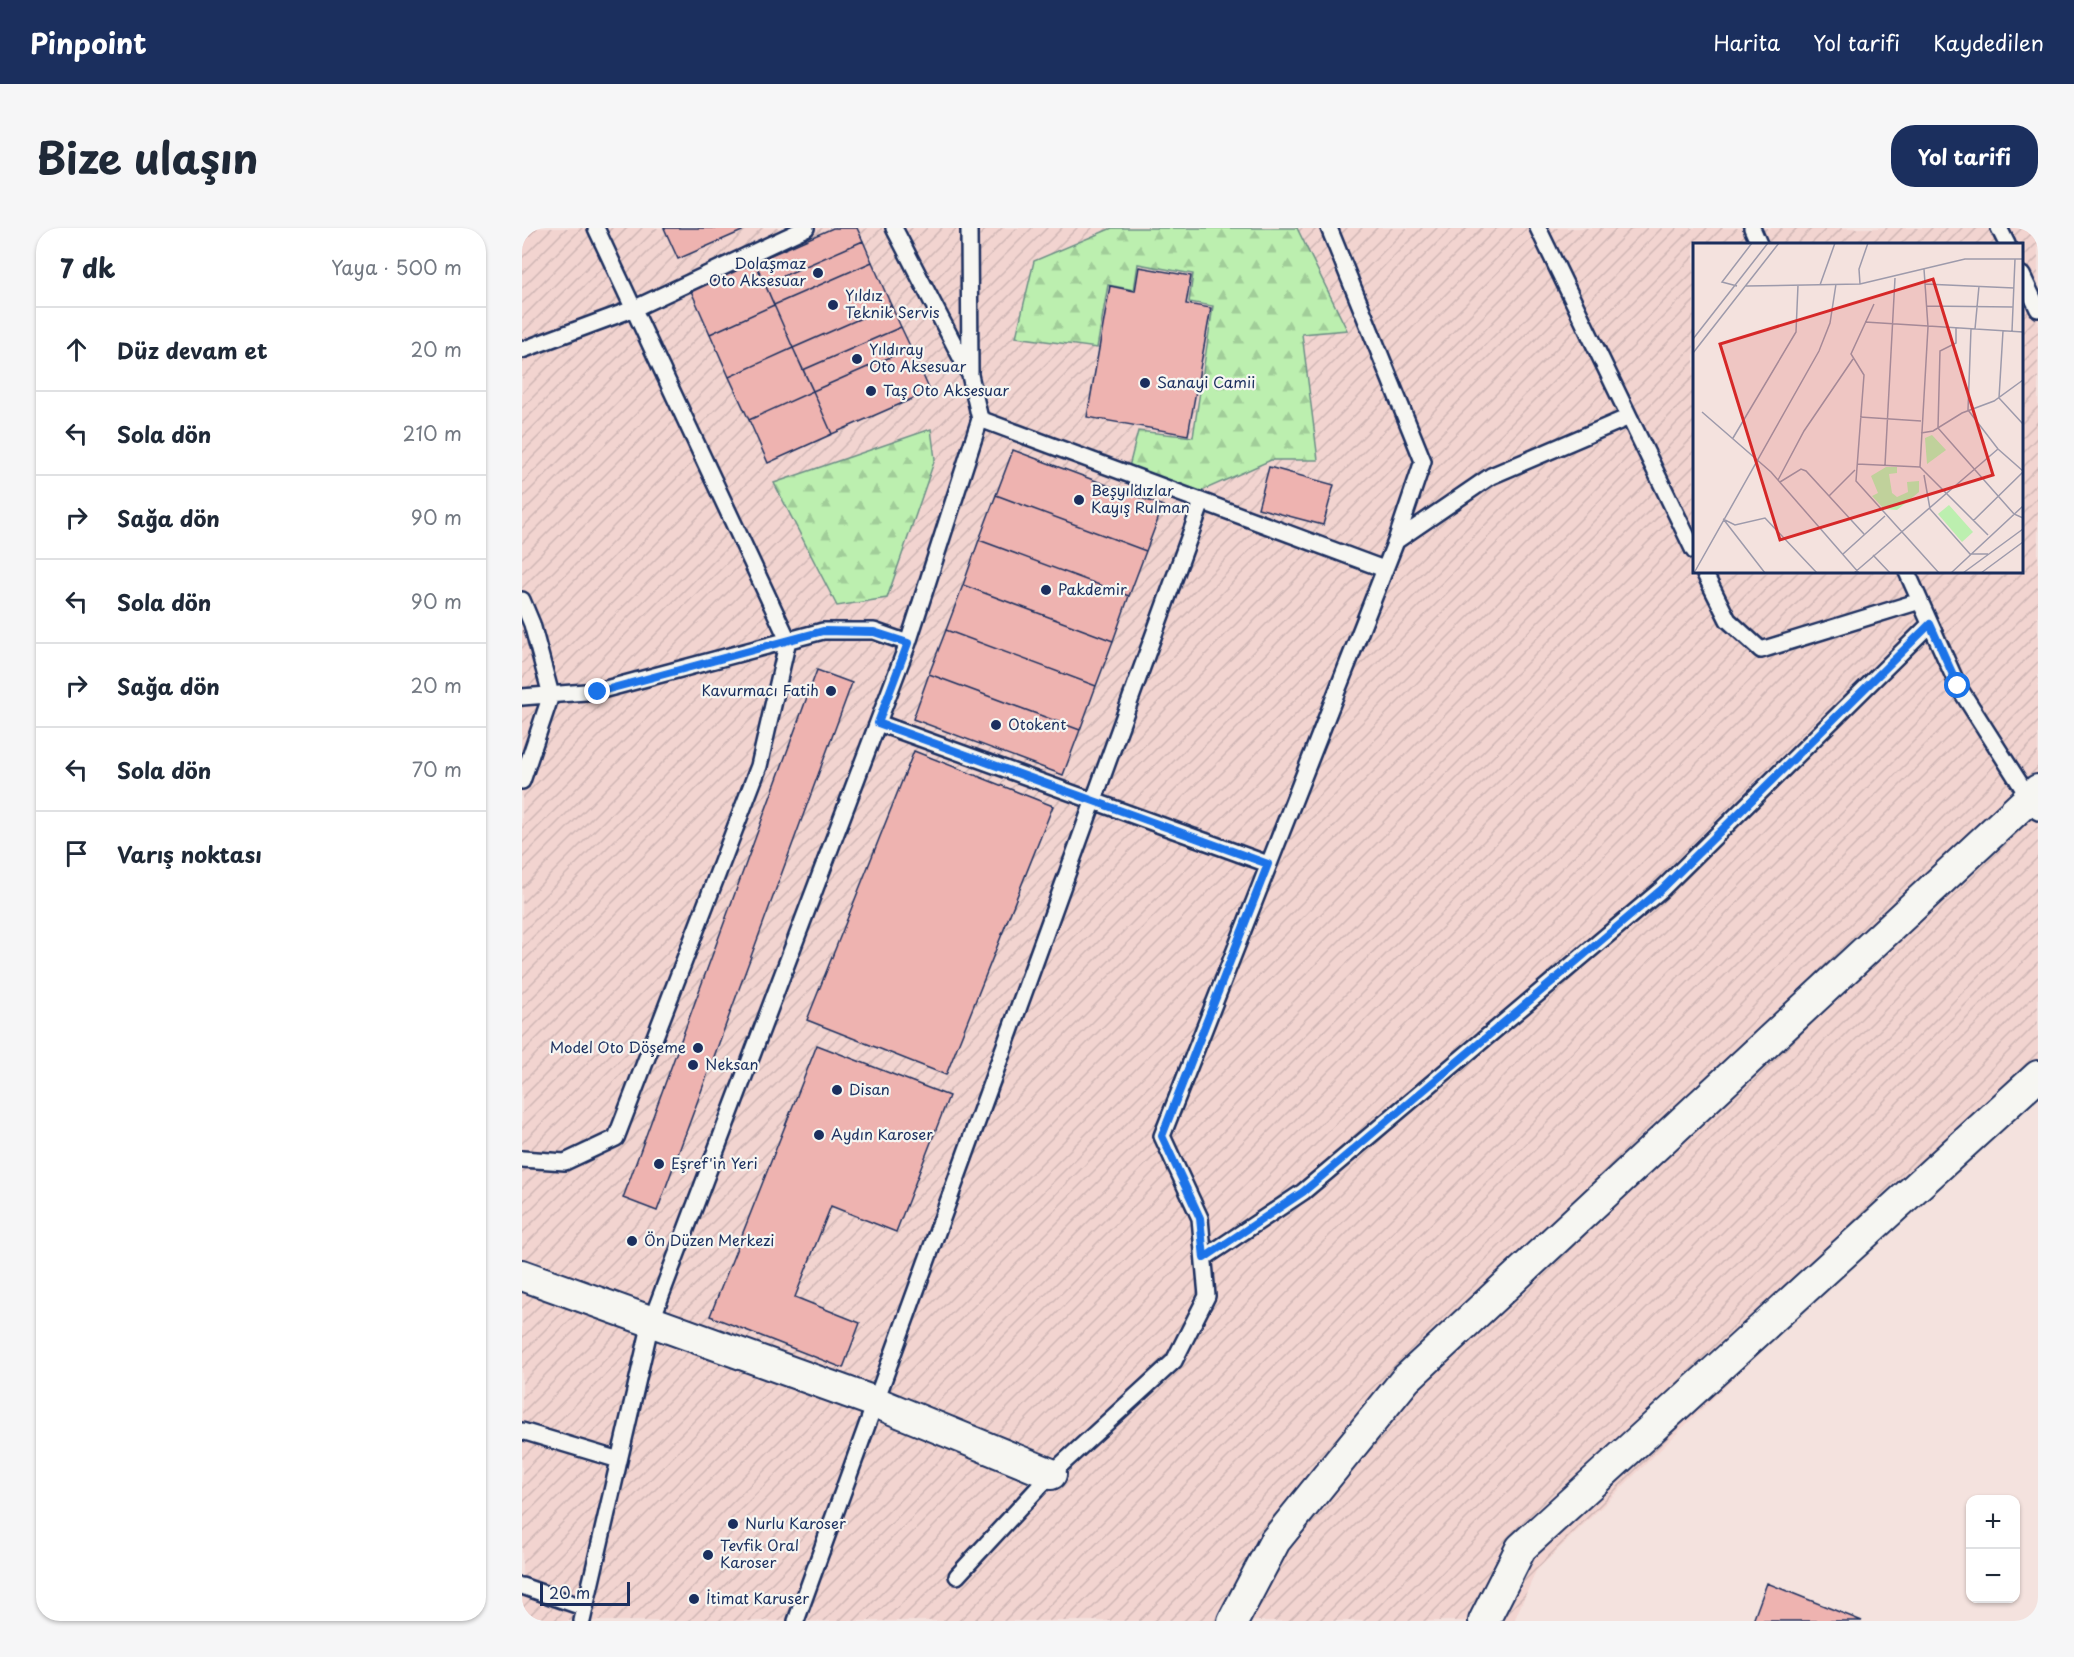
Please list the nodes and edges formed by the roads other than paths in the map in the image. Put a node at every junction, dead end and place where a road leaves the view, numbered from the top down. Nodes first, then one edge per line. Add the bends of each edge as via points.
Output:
1 (596, 228) edge
2 (806, 228) edge
3 (894, 228) edge
4 (969, 228) edge
5 (1329, 228) edge
6 (1538, 228) edge
7 (1752, 228) edge
8 (1999, 228) edge
9 (1759, 243) edge
10 (2006, 243) edge
11 (2023, 277) edge
12 (633, 309) junction
13 (2038, 309) edge
14 (522, 350) edge
15 (970, 375) junction
16 (1629, 417) junction
17 (980, 419) junction
18 (1202, 502) junction
19 (1396, 541) junction
20 (1693, 547) edge
21 (1384, 569) junction
22 (1704, 573) edge
23 (1906, 573) edge
24 (522, 600) edge
25 (1920, 602) junction
26 (1930, 624) junction
27 (788, 640) junction
28 (908, 643) junction
29 (551, 695) junction
30 (522, 697) edge
31 (878, 723) junction
32 (522, 781) edge
33 (2035, 800) edge
34 (1094, 801) junction
35 (1268, 864) junction
36 (2038, 1076) edge
37 (522, 1159) edge
38 (1204, 1258) junction
39 (522, 1275) edge
40 (651, 1322) junction
41 (875, 1402) junction
42 (522, 1431) edge
43 (619, 1460) junction
44 (1051, 1474) junction
45 (957, 1576) dead end
46 (522, 1586) edge
47 (583, 1615) edge
48 (796, 1621) edge
49 (1233, 1621) edge
50 (1484, 1621) edge

1 - 12 lane
2 - 12 lane
3 - 15 lane
4 - 15 lane
5 - 19 lane via 1423,461
6 - 16 lane
7 - 9 lane
8 - 10 lane
11 - 13 lane
12 - 14 lane
12 - 27 lane
15 - 17 lane
16 - 19 lane via 1491,476
16 - 20 lane
17 - 18 lane
17 - 28 lane
18 - 21 lane
18 - 34 lane
19 - 21 lane
21 - 35 lane
22 - 25 lane via 1728,620 1761,650
23 - 25 lane
24 - 29 lane
25 - 26 lane
26 - 33 lane via 1958,686
26 - 38 lane via 1662,889 1303,1192
27 - 28 lane via 823,631 874,632
27 - 29 lane via 598,692
27 - 37 lane via 759,766 616,1138 565,1162
28 - 31 lane
29 - 30 lane
29 - 32 lane
31 - 34 lane
31 - 40 lane
33 - 49 street via 1406,1379 1275,1541
34 - 35 lane
34 - 41 lane
35 - 38 lane via 1162,1136 1200,1218
36 - 50 street via 1521,1548
38 - 44 lane via 1207,1296 1174,1361
39 - 40 street
40 - 41 street
40 - 43 lane
41 - 44 street
41 - 48 lane
42 - 43 lane
43 - 47 lane
44 - 45 lane
46 - 47 lane

